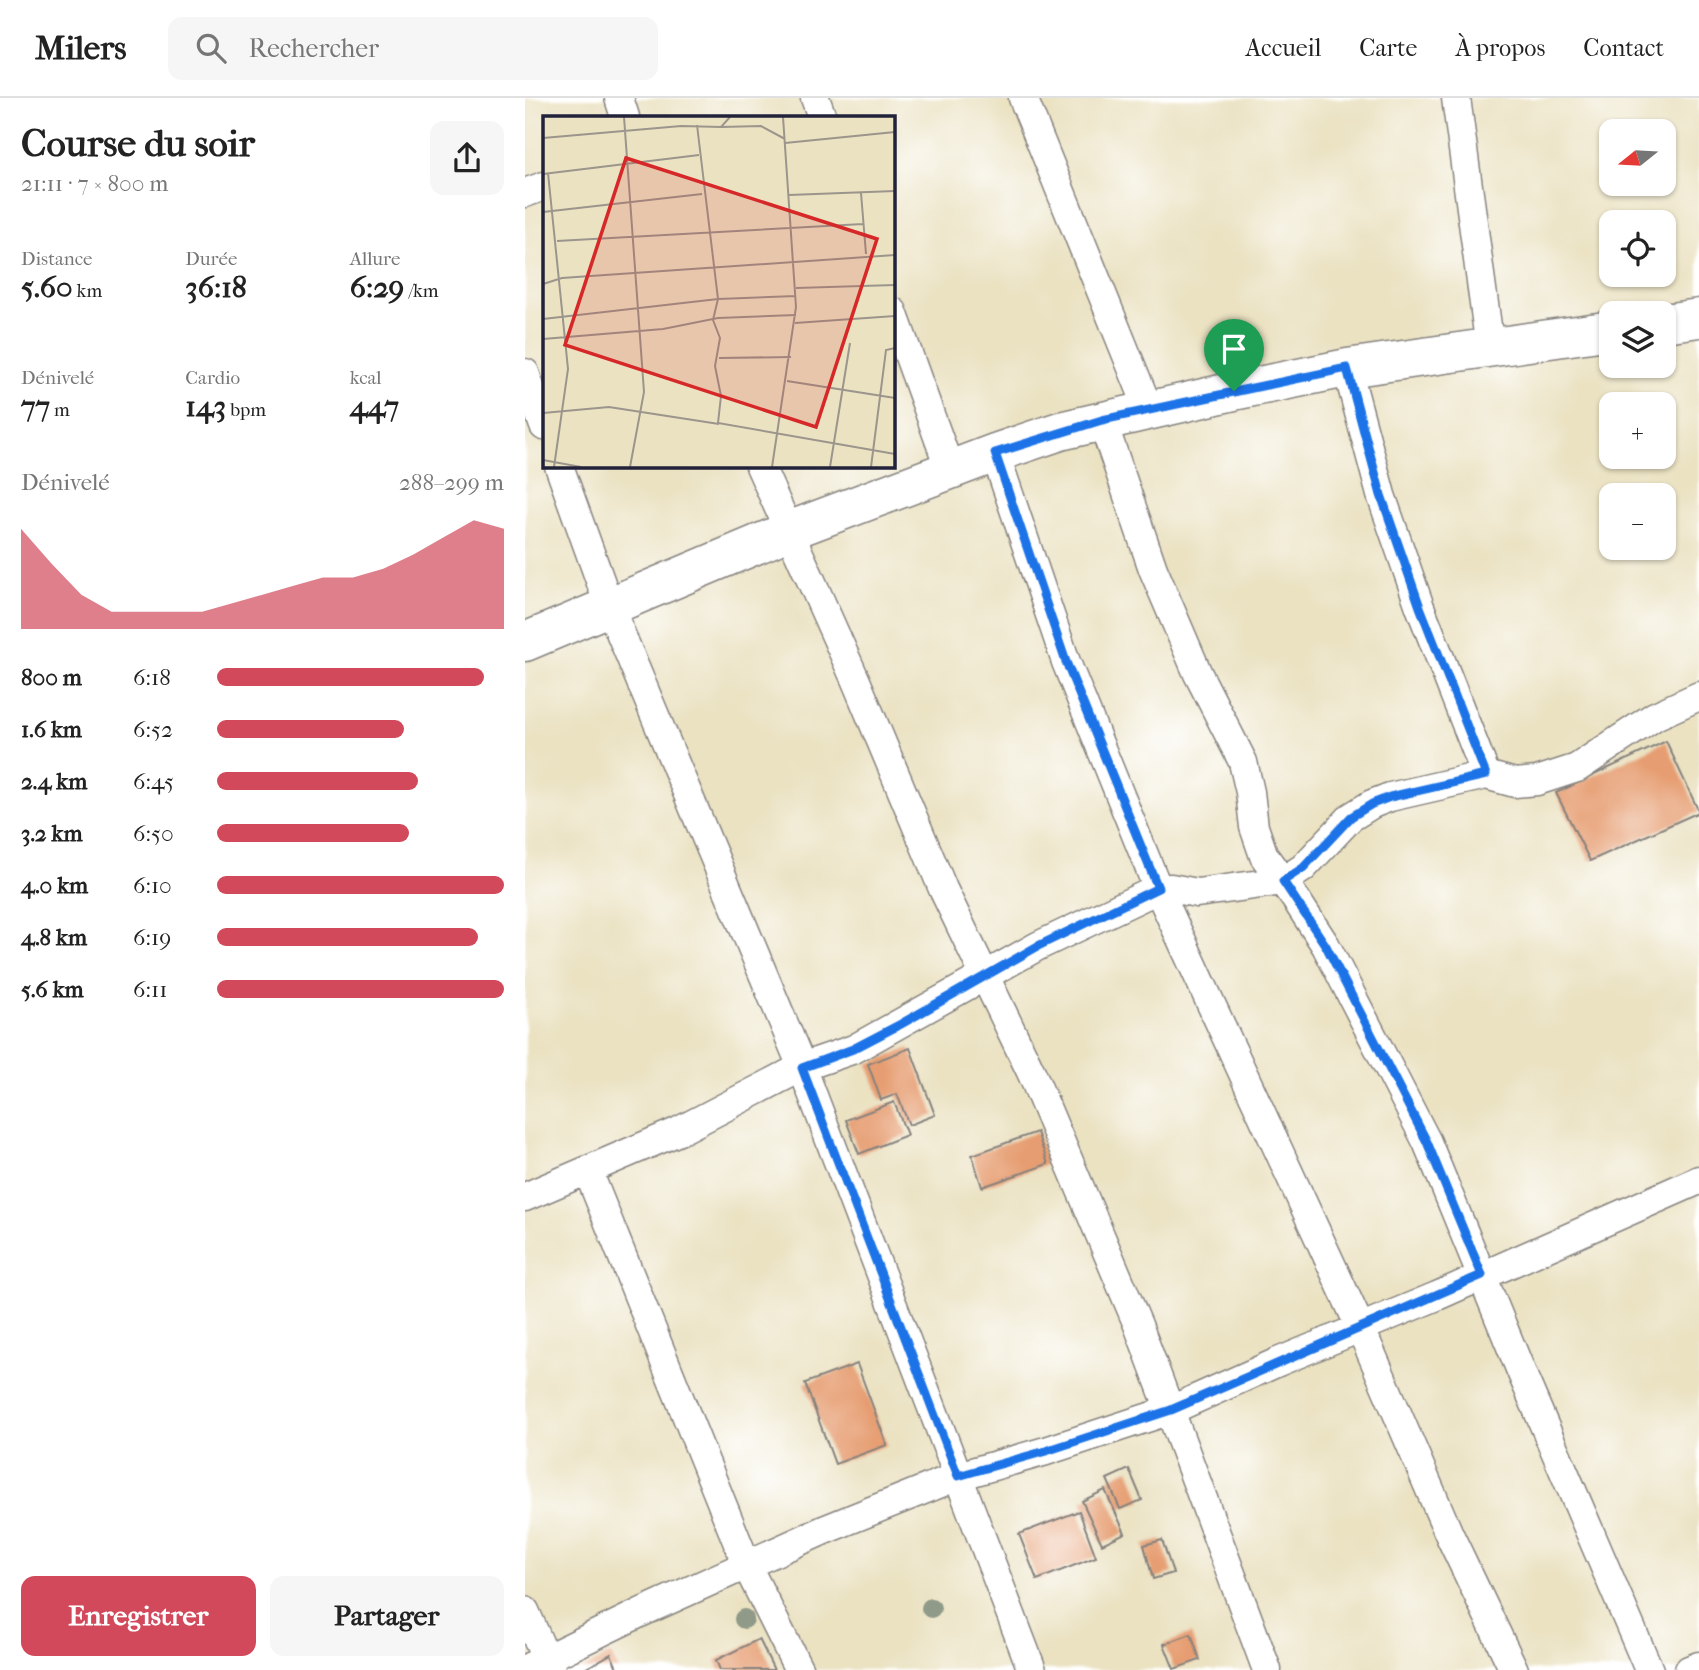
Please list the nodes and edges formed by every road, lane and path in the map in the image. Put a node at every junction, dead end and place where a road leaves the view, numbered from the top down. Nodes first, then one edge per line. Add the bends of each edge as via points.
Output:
1 (619, 98) edge
2 (815, 98) edge
3 (1023, 98) edge
4 (1456, 98) edge
5 (625, 116) edge
6 (822, 116) edge
7 (543, 186) edge
8 (525, 193) edge
9 (894, 315) edge
10 (1699, 318) edge
11 (1676, 321) edge
12 (1599, 332) edge
13 (1490, 348) junction
14 (1347, 368) junction
15 (525, 373) edge
16 (1149, 410) junction
17 (1102, 420) junction
18 (543, 423) edge
19 (995, 453) junction
20 (559, 467) edge
21 (760, 467) edge
22 (950, 470) junction
23 (790, 530) junction
24 (610, 608) junction
25 (525, 642) edge
26 (1699, 696) edge
27 (1486, 775) junction
28 (1283, 881) junction
29 (1158, 888) junction
30 (986, 975) junction
31 (802, 1068) junction
32 (587, 1171) junction
33 (1699, 1180) edge
34 (525, 1197) edge
35 (1482, 1275) junction
36 (1360, 1327) junction
37 (1171, 1410) junction
38 (958, 1476) junction
39 (747, 1566) junction
40 (525, 1611) edge
41 (1699, 1665) edge
42 (541, 1667) edge
43 (799, 1670) edge
44 (1032, 1670) edge
45 (1267, 1670) edge
46 (1514, 1670) edge
47 (1649, 1670) edge
48 (1689, 1670) edge

1 - 5 street
2 - 6 street
3 - 16 street
4 - 13 street
7 - 8 street
9 - 22 street
10 - 11 street
12 - 13 street
13 - 14 street
14 - 16 street
14 - 27 street via 1381,495
15 - 18 street
16 - 17 street
17 - 19 street
17 - 28 street via 1153,569 1198,674 1243,762 1264,856
19 - 22 street
19 - 29 street via 1066,662
20 - 24 street
21 - 23 street
22 - 23 street
23 - 24 street
23 - 30 street via 943,889
24 - 25 street
24 - 31 street
26 - 27 street via 1655,716 1577,768 1515,783
27 - 28 street via 1372,804 1351,817 1303,868
28 - 29 street via 1197,894
28 - 35 street via 1326,946 1427,1142
29 - 30 street
29 - 36 street
30 - 31 street via 853,1049
30 - 37 street via 1032,1074
31 - 32 street via 679,1132
31 - 38 street
32 - 34 street
32 - 39 street
33 - 35 street
35 - 36 street
35 - 47 street
36 - 37 street
36 - 46 street via 1449,1534
37 - 38 street
37 - 45 street
38 - 39 street
38 - 44 street
39 - 42 street via 640,1613
39 - 43 street
40 - 42 street
41 - 48 street

